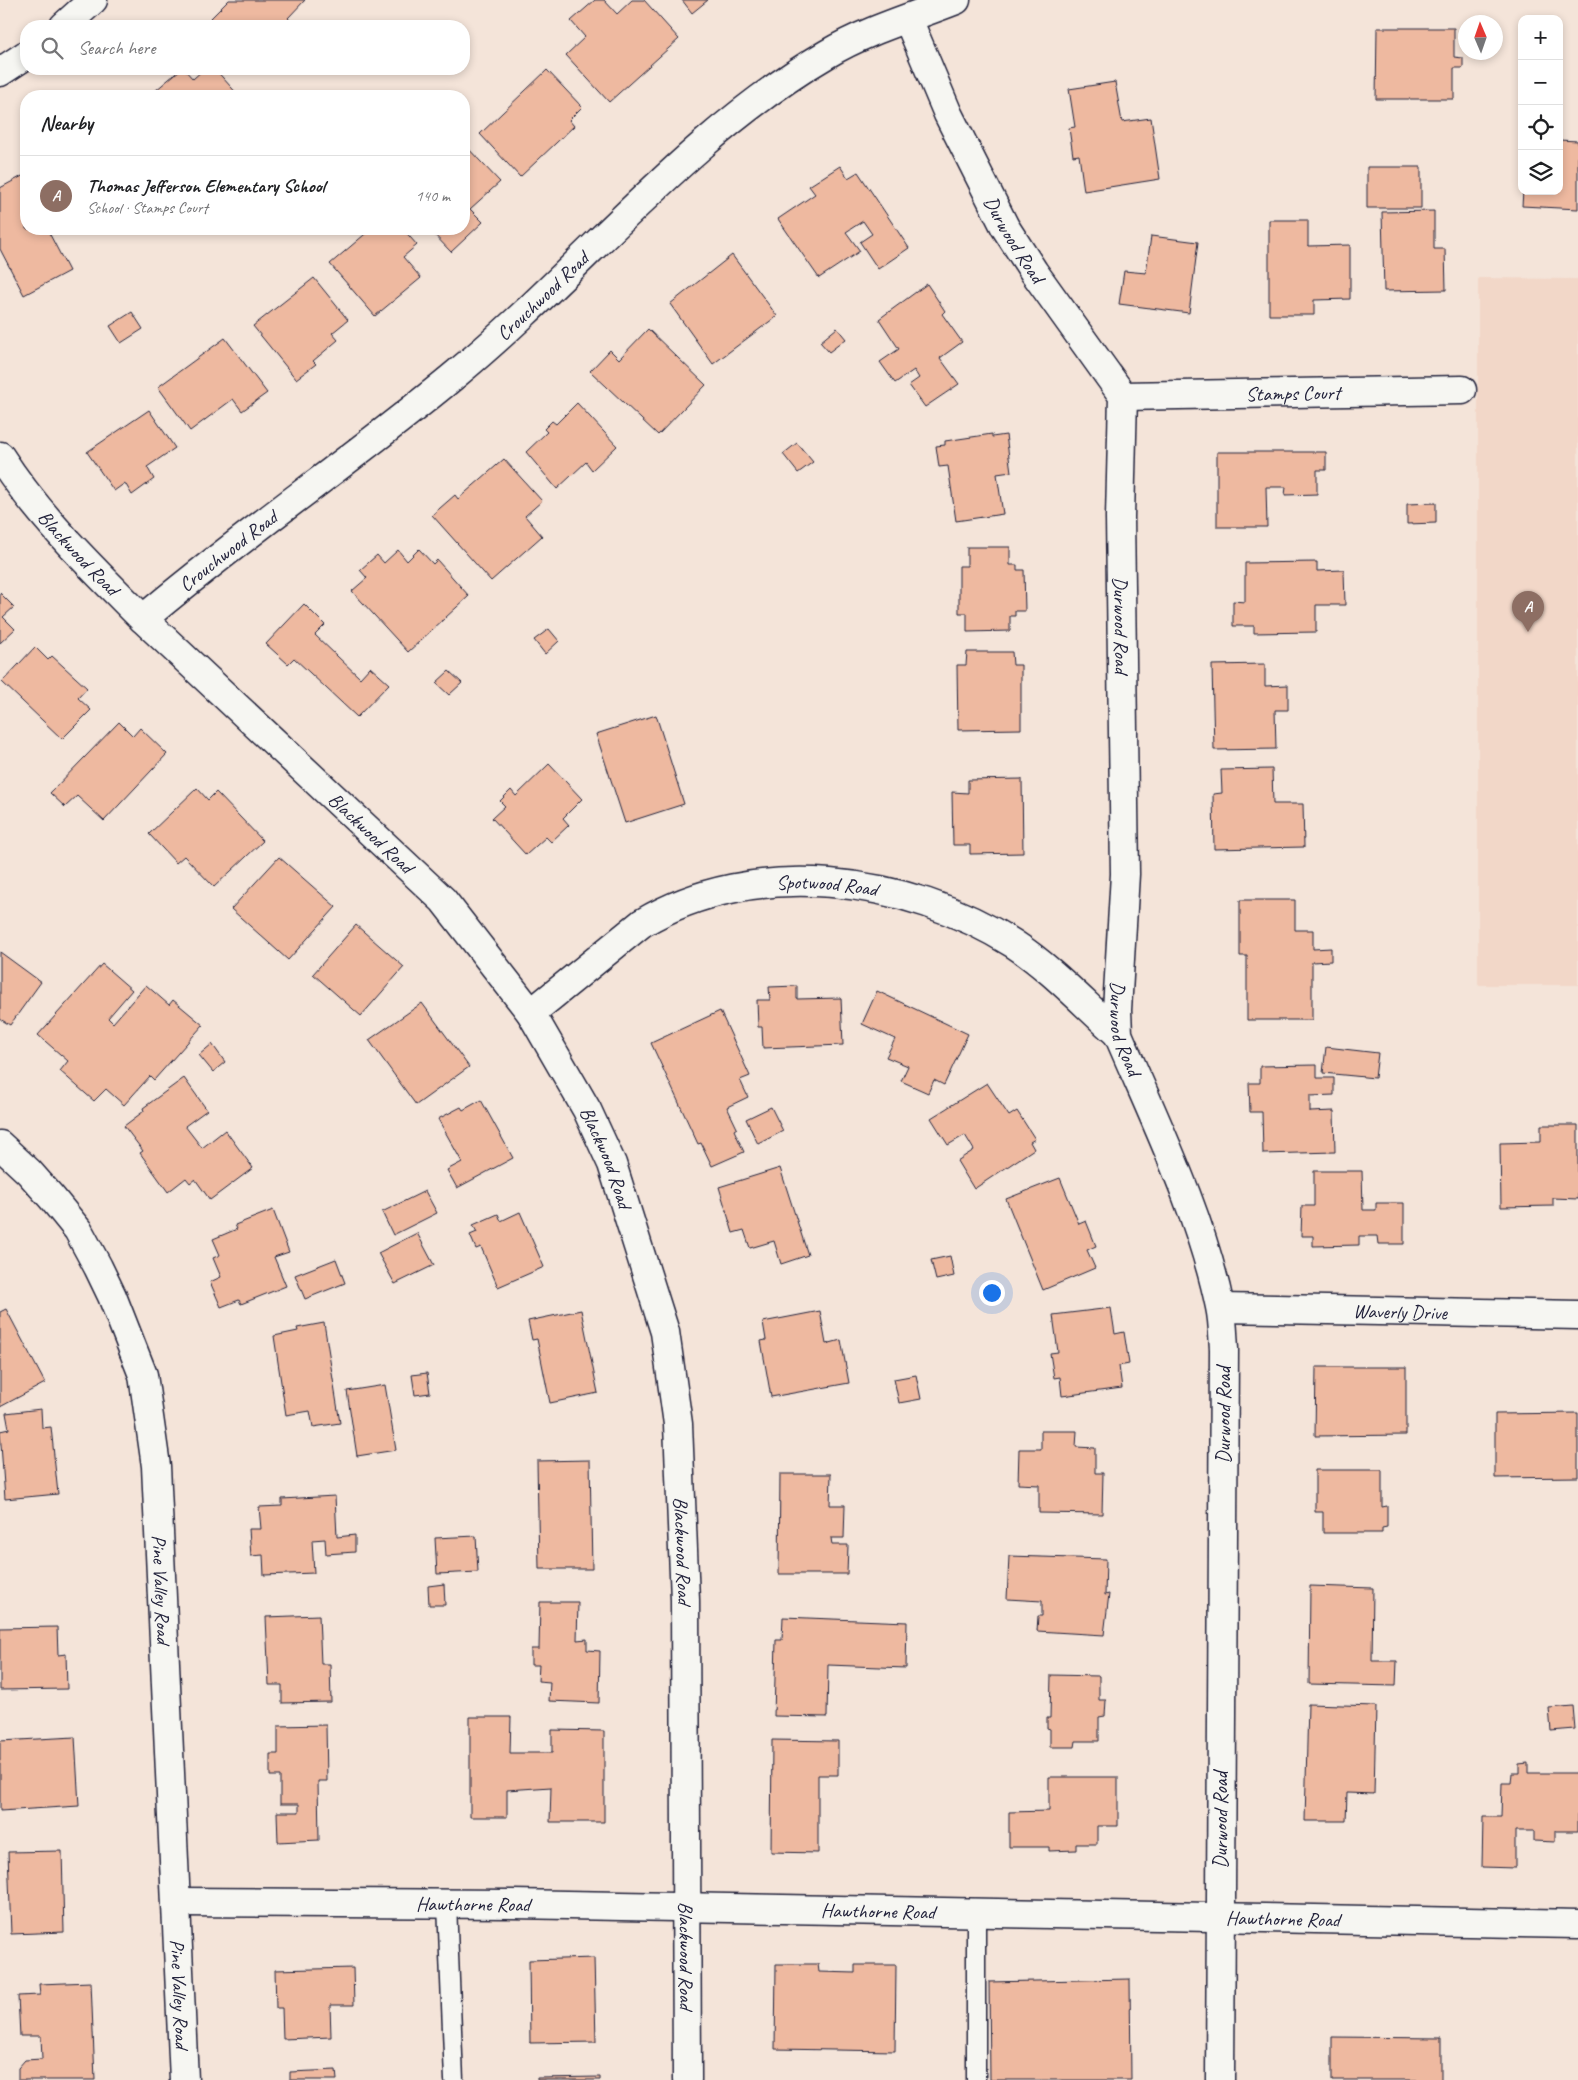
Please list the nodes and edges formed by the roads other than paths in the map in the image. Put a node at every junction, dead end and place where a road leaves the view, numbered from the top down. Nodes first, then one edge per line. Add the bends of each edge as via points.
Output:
1 (93, 0) edge
2 (956, 0) edge
3 (908, 18) junction
4 (71, 20) edge
5 (20, 59) edge
6 (0, 72) edge
7 (1462, 390) dead end
8 (1123, 396) junction
9 (0, 456) edge
10 (143, 619) junction
11 (531, 1013) junction
12 (1118, 1034) junction
13 (0, 1145) edge
14 (1221, 1308) junction
15 (1578, 1315) edge
16 (177, 1902) junction
17 (447, 1904) junction
18 (686, 1908) junction
19 (976, 1912) junction
20 (1220, 1916) junction
21 (1578, 1924) edge
22 (184, 2080) edge
23 (454, 2080) edge
24 (687, 2080) edge
25 (976, 2080) edge
26 (1220, 2080) edge

1 - 4 street
2 - 3 street, Crouchwood Road
3 - 8 street, Durwood Road via 948,114 1006,227 1034,272
3 - 10 street, Crouchwood Road via 829,52 754,102 695,150 457,373
5 - 6 street
7 - 8 street, Stamps Court
8 - 12 street, Durwood Road via 1120,517 1125,874
9 - 10 street, Blackwood Road via 43,513
10 - 11 street, Blackwood Road via 443,900
11 - 12 street, Spotwood Road via 642,923 658,914 699,897 742,886 806,882 888,892 978,923 1016,945 1054,975
11 - 18 street, Blackwood Road via 587,1110 612,1164 658,1308 673,1376 681,1465
12 - 14 street, Durwood Road via 1205,1249
13 - 16 street, Pine Valley Road via 29,1172 78,1230 112,1296 143,1375 156,1466
14 - 15 street, Waverly Drive
14 - 20 street, Durwood Road via 1224,1358
16 - 17 street, Hawthorne Road
16 - 22 street, Pine Valley Road
17 - 18 street, Hawthorne Road
17 - 23 lane
18 - 19 street, Hawthorne Road
18 - 24 street, Blackwood Road
19 - 20 street, Hawthorne Road
19 - 25 lane
20 - 21 street, Hawthorne Road
20 - 26 street, Durwood Road

